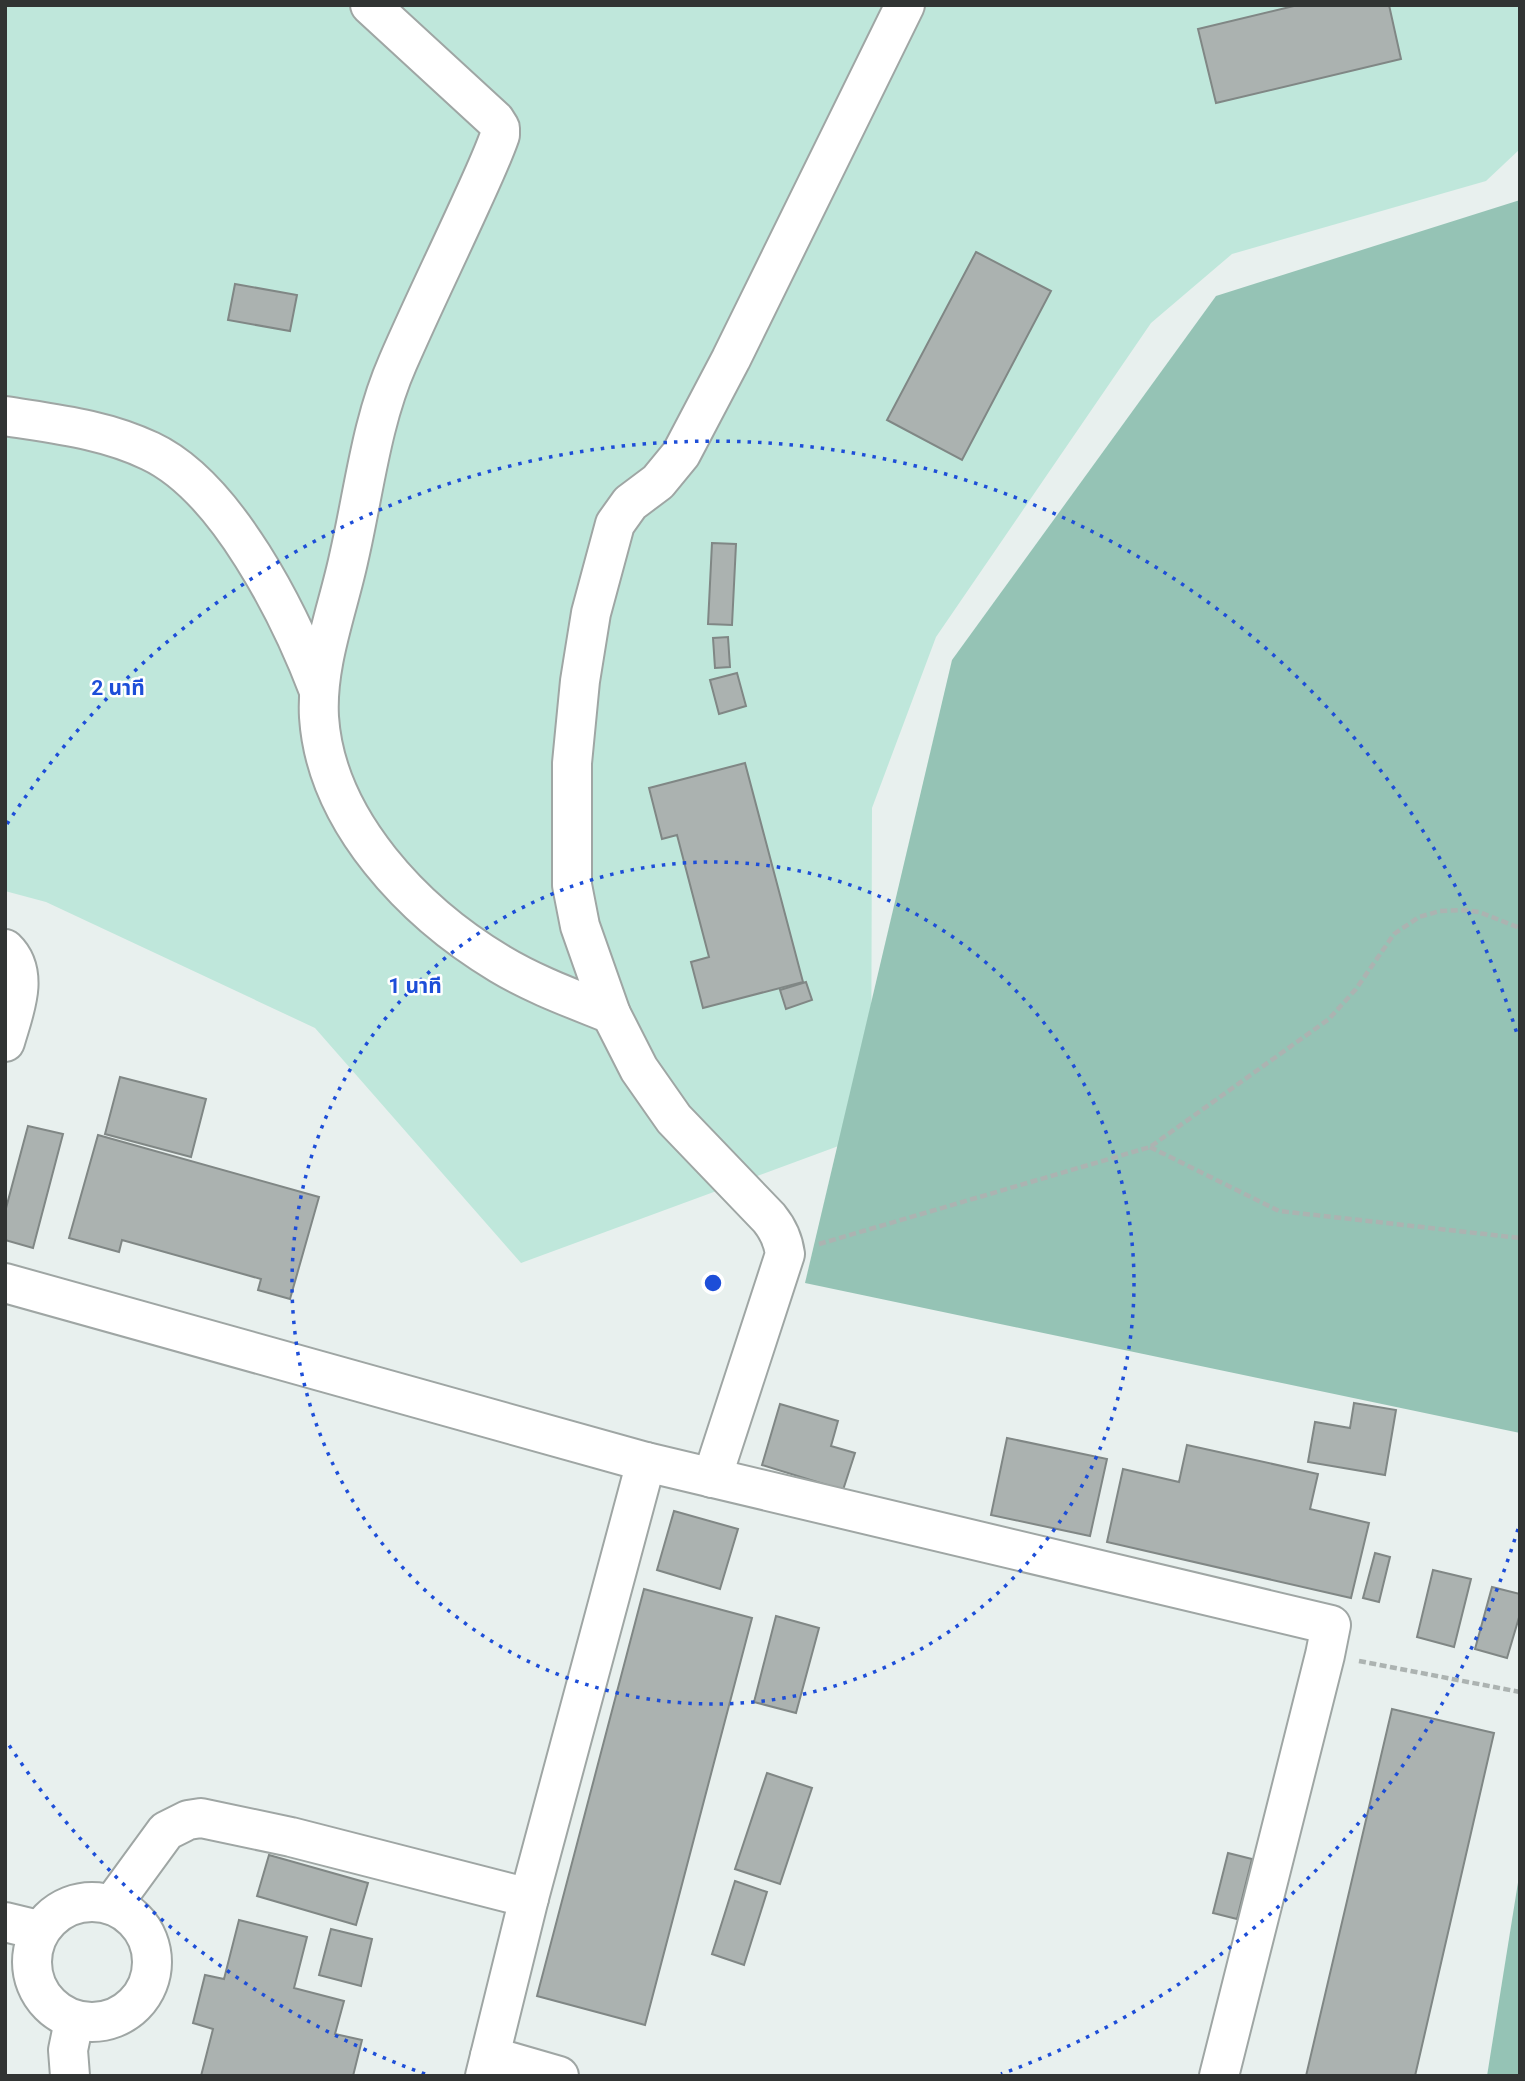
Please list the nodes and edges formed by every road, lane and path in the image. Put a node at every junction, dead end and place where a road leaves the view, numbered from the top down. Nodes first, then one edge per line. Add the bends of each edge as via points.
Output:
1 (370, 5) edge
2 (905, 5) edge
3 (5, 416) edge
4 (321, 696) junction
5 (1520, 928) edge
6 (5, 949) edge
7 (611, 1014) junction
8 (5, 1042) edge
9 (1150, 1147) junction
10 (1520, 1238) edge
11 (785, 1254) junction
12 (5, 1283) edge
13 (646, 1462) junction
14 (712, 1478) junction
15 (1325, 1655) junction
16 (1520, 1692) edge
17 (529, 1898) junction
18 (112, 1905) junction
19 (22, 1926) edge
20 (18, 1965) edge
21 (74, 2021) junction
22 (488, 2066) edge
23 (70, 2076) edge
24 (559, 2076) edge
25 (1219, 2076) edge

1 - 4 lane via 495,120 500,135 387,390 325,653
2 - 7 lane via 681,454 658,482 621,513 605,555 580,681 572,763 571,863 578,917
3 - 4 lane via 109,435 152,452 186,475 260,568 296,634
4 - 7 lane via 319,718 340,797 397,880 442,923 502,965
5 - 9 path via 1465,910 1440,911 1410,921 1394,934 1329,1019
6 - 8 lane via 15,961 19,978
7 - 11 lane via 657,1097 776,1226
9 - 10 path via 1279,1211
9 - 11 path
11 - 14 lane
12 - 13 lane
13 - 14 lane
13 - 17 lane
14 - 15 lane via 1331,1625
15 - 16 path
15 - 25 lane
17 - 18 lane via 201,1818 166,1831
17 - 22 lane
18 - 19 lane via 77,1904
18 - 21 lane via 127,1913 148,1940 151,1974 145,1990 122,2015 106,2021
19 - 20 lane via 33,1951
20 - 21 lane via 44,2000
21 - 23 lane via 68,2050
22 - 24 lane

